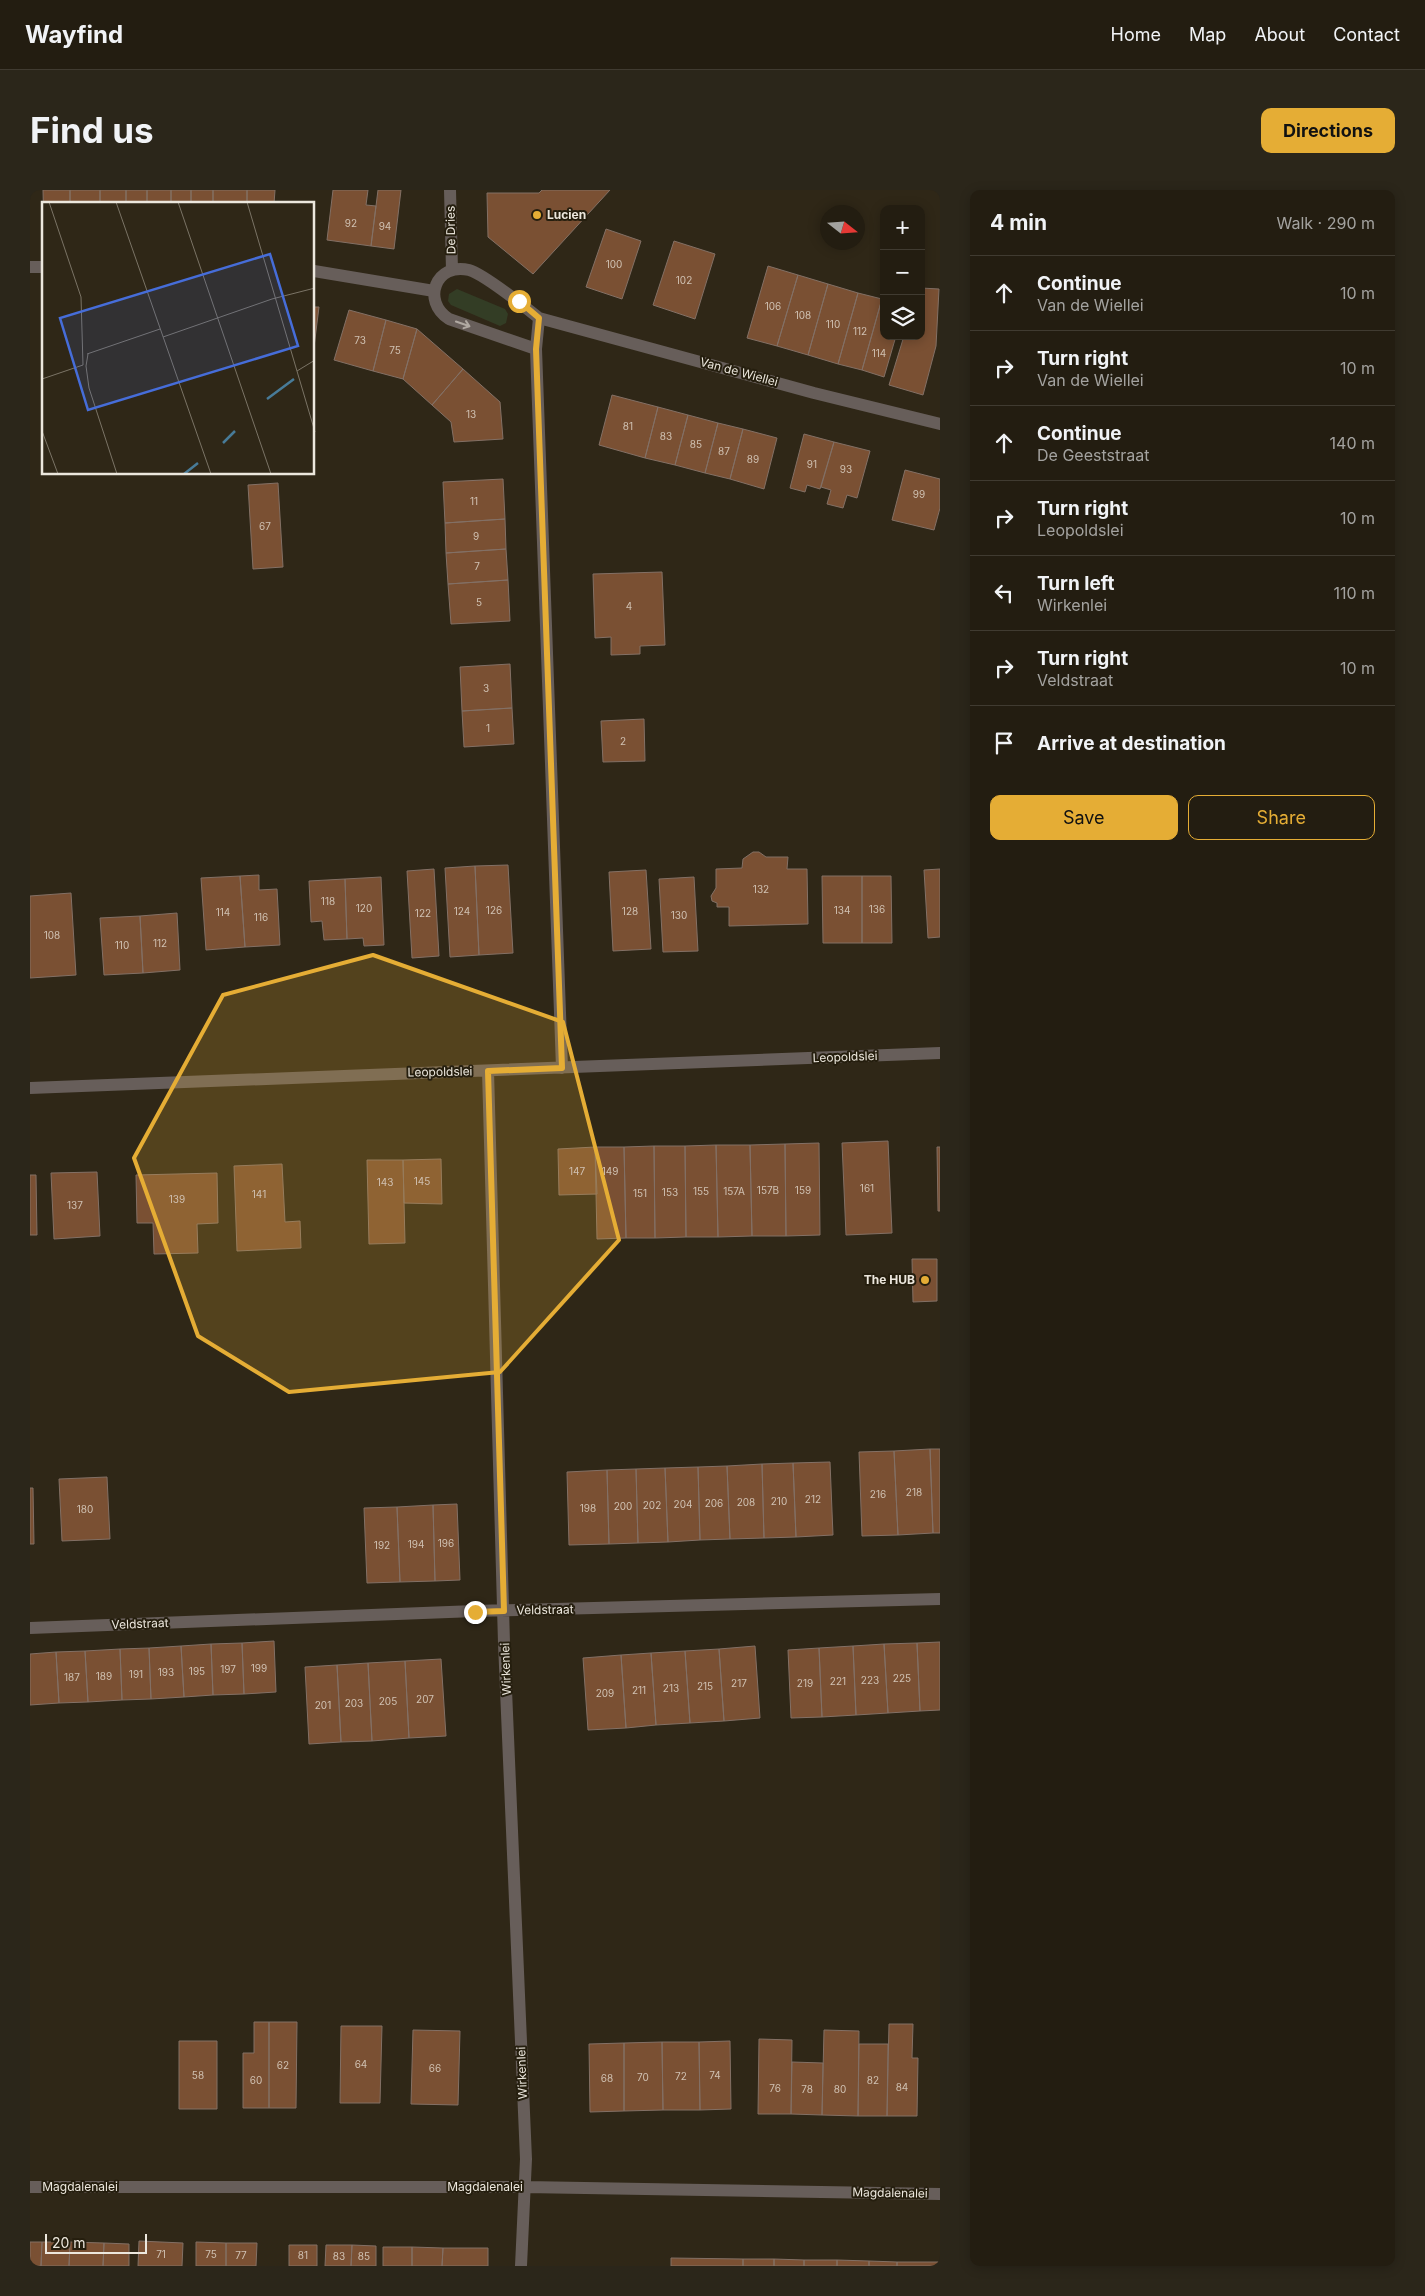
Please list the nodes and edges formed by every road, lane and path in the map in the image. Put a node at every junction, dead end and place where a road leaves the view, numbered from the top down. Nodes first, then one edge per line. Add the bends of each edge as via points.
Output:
1 (450, 190) edge
2 (452, 270) junction
3 (315, 272) edge
4 (434, 291) junction
5 (539, 318) junction
6 (536, 349) junction
7 (940, 424) edge
8 (940, 1053) edge
9 (562, 1068) junction
10 (488, 1071) junction
11 (30, 1088) edge
12 (940, 1599) edge
13 (504, 1611) junction
14 (30, 1628) edge
15 (30, 2187) edge
16 (525, 2187) junction
17 (940, 2194) edge
18 (521, 2266) edge

1 - 2 street, De Dries
2 - 4 street via 440,277
2 - 5 street, Van de Wiellei via 470,270 519,301
3 - 4 street
4 -> 6 street via 435,305 449,319
5 - 6 street
5 - 7 street, Van de Wiellei
6 - 9 street
8 - 9 street, Leopoldslei
9 - 10 street, Leopoldslei
10 - 11 street, Leopoldslei
10 - 13 street, Wirkenlei
12 - 13 street, Veldstraat
13 - 14 street, Veldstraat
13 - 16 street, Wirkenlei
15 - 16 street, Magdalenalei
16 - 17 street, Magdalenalei
16 - 18 street, Wirkenlei

